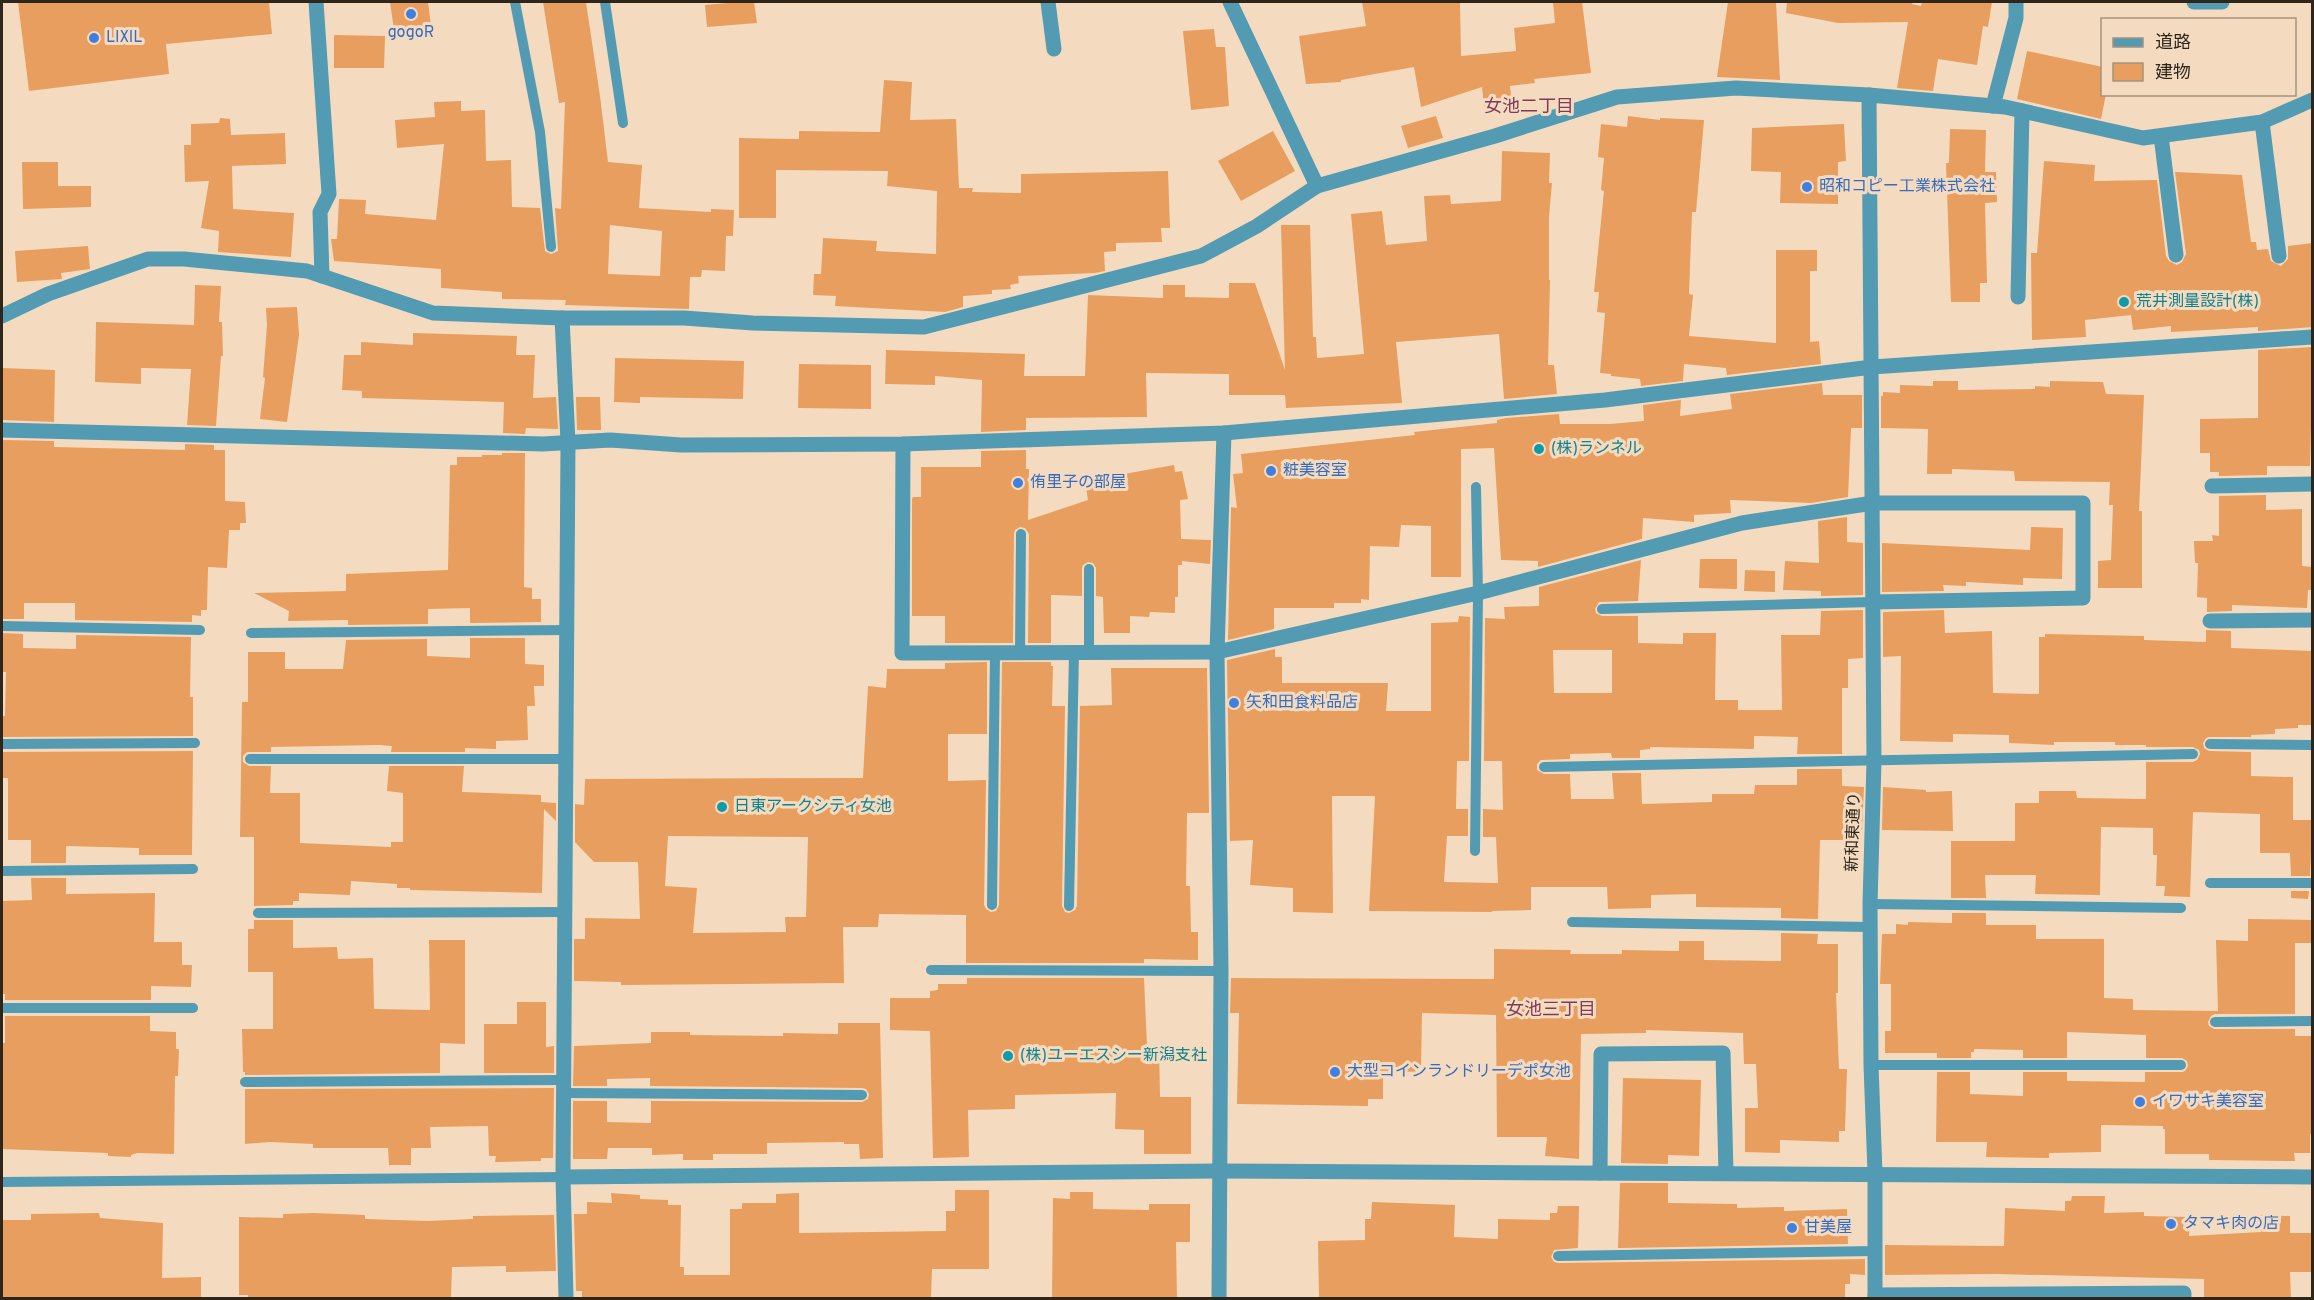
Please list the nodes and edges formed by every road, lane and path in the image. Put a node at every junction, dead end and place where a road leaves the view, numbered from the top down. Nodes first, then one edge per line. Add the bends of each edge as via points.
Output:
1 (316, 2) edge
2 (515, 2) edge
3 (605, 2) edge
4 (1048, 2) edge
5 (1230, 2) edge
6 (2016, 2) edge
7 (2194, 2) edge
8 (2222, 2) edge
9 (1054, 50) dead end
10 (1869, 95) junction
11 (2313, 100) edge
12 (1994, 106) junction
13 (2022, 111) junction
14 (2262, 122) junction
15 (623, 123) dead end
16 (2161, 136) junction
17 (1317, 186) junction
18 (551, 247) dead end
19 (2176, 255) dead end
20 (2279, 256) dead end
21 (322, 276) junction
22 (2018, 297) dead end
23 (2, 316) edge
24 (562, 318) junction
25 (2313, 337) edge
26 (1872, 367) junction
27 (2, 430) edge
28 (1224, 433) junction
29 (568, 442) junction
30 (903, 444) junction
31 (2313, 484) edge
32 (2212, 486) dead end
33 (1476, 487) dead end
34 (1873, 503) junction
35 (1021, 534) dead end
36 (1089, 569) dead end
37 (1478, 593) junction
38 (1873, 602) junction
39 (1602, 609) dead end
40 (2313, 620) edge
41 (2210, 621) dead end
42 (2, 626) edge
43 (200, 630) dead end
44 (568, 630) junction
45 (251, 633) dead end
46 (994, 652) junction
47 (1020, 652) junction
48 (1082, 652) junction
49 (1216, 652) junction
50 (195, 743) dead end
51 (2, 744) edge
52 (2210, 744) dead end
53 (2313, 745) edge
54 (2193, 754) dead end
55 (250, 759) dead end
56 (567, 759) junction
57 (1874, 760) junction
58 (1544, 767) dead end
59 (1475, 851) dead end
60 (193, 868) dead end
61 (2, 871) edge
62 (2210, 883) dead end
63 (2313, 883) edge
64 (992, 904) dead end
65 (1870, 904) junction
66 (1069, 906) dead end
67 (2181, 908) dead end
68 (565, 912) junction
69 (258, 913) dead end
70 (1572, 922) dead end
71 (1870, 927) junction
72 (931, 970) dead end
73 (1221, 971) junction
74 (2, 1008) edge
75 (193, 1008) dead end
76 (2313, 1021) edge
77 (2216, 1022) dead end
78 (1870, 1065) junction
79 (2181, 1065) dead end
80 (245, 1082) dead end
81 (564, 1087) junction
82 (862, 1095) dead end
83 (1218, 1172) junction
84 (1600, 1173) junction
85 (1726, 1173) junction
86 (1875, 1173) junction
87 (563, 1177) junction
88 (2313, 1177) edge
89 (2, 1182) edge
90 (1875, 1251) junction
91 (1558, 1256) dead end
92 (1875, 1297) edge
93 (566, 1299) edge
94 (1219, 1299) edge
95 (2184, 1299) edge

1 - 21 street via 329,194 320,212
2 - 18 lane via 540,132
3 - 15 lane
4 - 9 street
5 - 17 street
6 - 12 street via 2016,18
7 - 8 street
10 - 12 street
10 - 17 street via 1736,88 1617,97
10 - 26 street, 新和東通り
11 - 14 street
12 - 13 street
13 - 16 street via 2143,138
13 - 22 street
14 - 16 street
14 - 20 street
16 - 19 street
17 - 24 street via 1257,226 1201,256 924,327 684,318
21 - 23 street via 307,271 184,259 148,260 48,294
21 - 24 street via 433,313
24 - 29 street
25 - 26 street
26 - 28 street via 1605,400
26 - 34 street, 新和東通り
27 - 29 street
28 - 30 street
28 - 49 street
29 - 30 street
29 - 44 street
30 - 46 street via 902,653
31 - 32 street
33 - 37 lane
34 - 37 street via 1742,523
34 - 38 street, 新和東通り
34 - 38 street via 2083,503 2083,598
35 - 47 lane
36 - 48 lane
37 - 49 street
37 - 59 lane
38 - 39 lane
38 - 57 street, 新和東通り
40 - 41 street
42 - 43 lane
44 - 45 lane
44 - 56 street
46 - 47 street
46 - 64 lane
47 - 48 street
48 - 49 street
48 - 66 lane
49 - 73 street
50 - 51 lane
52 - 53 lane
54 - 57 lane
55 - 56 lane
56 - 68 street
57 - 58 lane
57 - 65 street, 新和東通り
60 - 61 lane
62 - 63 lane
65 - 67 lane
65 - 71 street, 新和東通り
68 - 69 lane
68 - 81 street
70 - 71 lane
71 - 78 street, 新和東通り
72 - 73 lane
73 - 83 street
74 - 75 lane
76 - 77 lane
78 - 79 lane
78 - 86 street, 新和東通り
80 - 81 lane
81 - 82 lane
81 - 87 street
83 - 84 street
83 - 87 street
83 - 94 street
84 - 85 street
84 - 85 street via 1601,1054 1723,1053
85 - 86 street
86 - 88 street
86 - 90 street, 新和東通り
87 - 89 lane
87 - 93 street
90 - 91 lane
90 - 92 street, 新和東通り
92 - 95 street via 2184,1293

